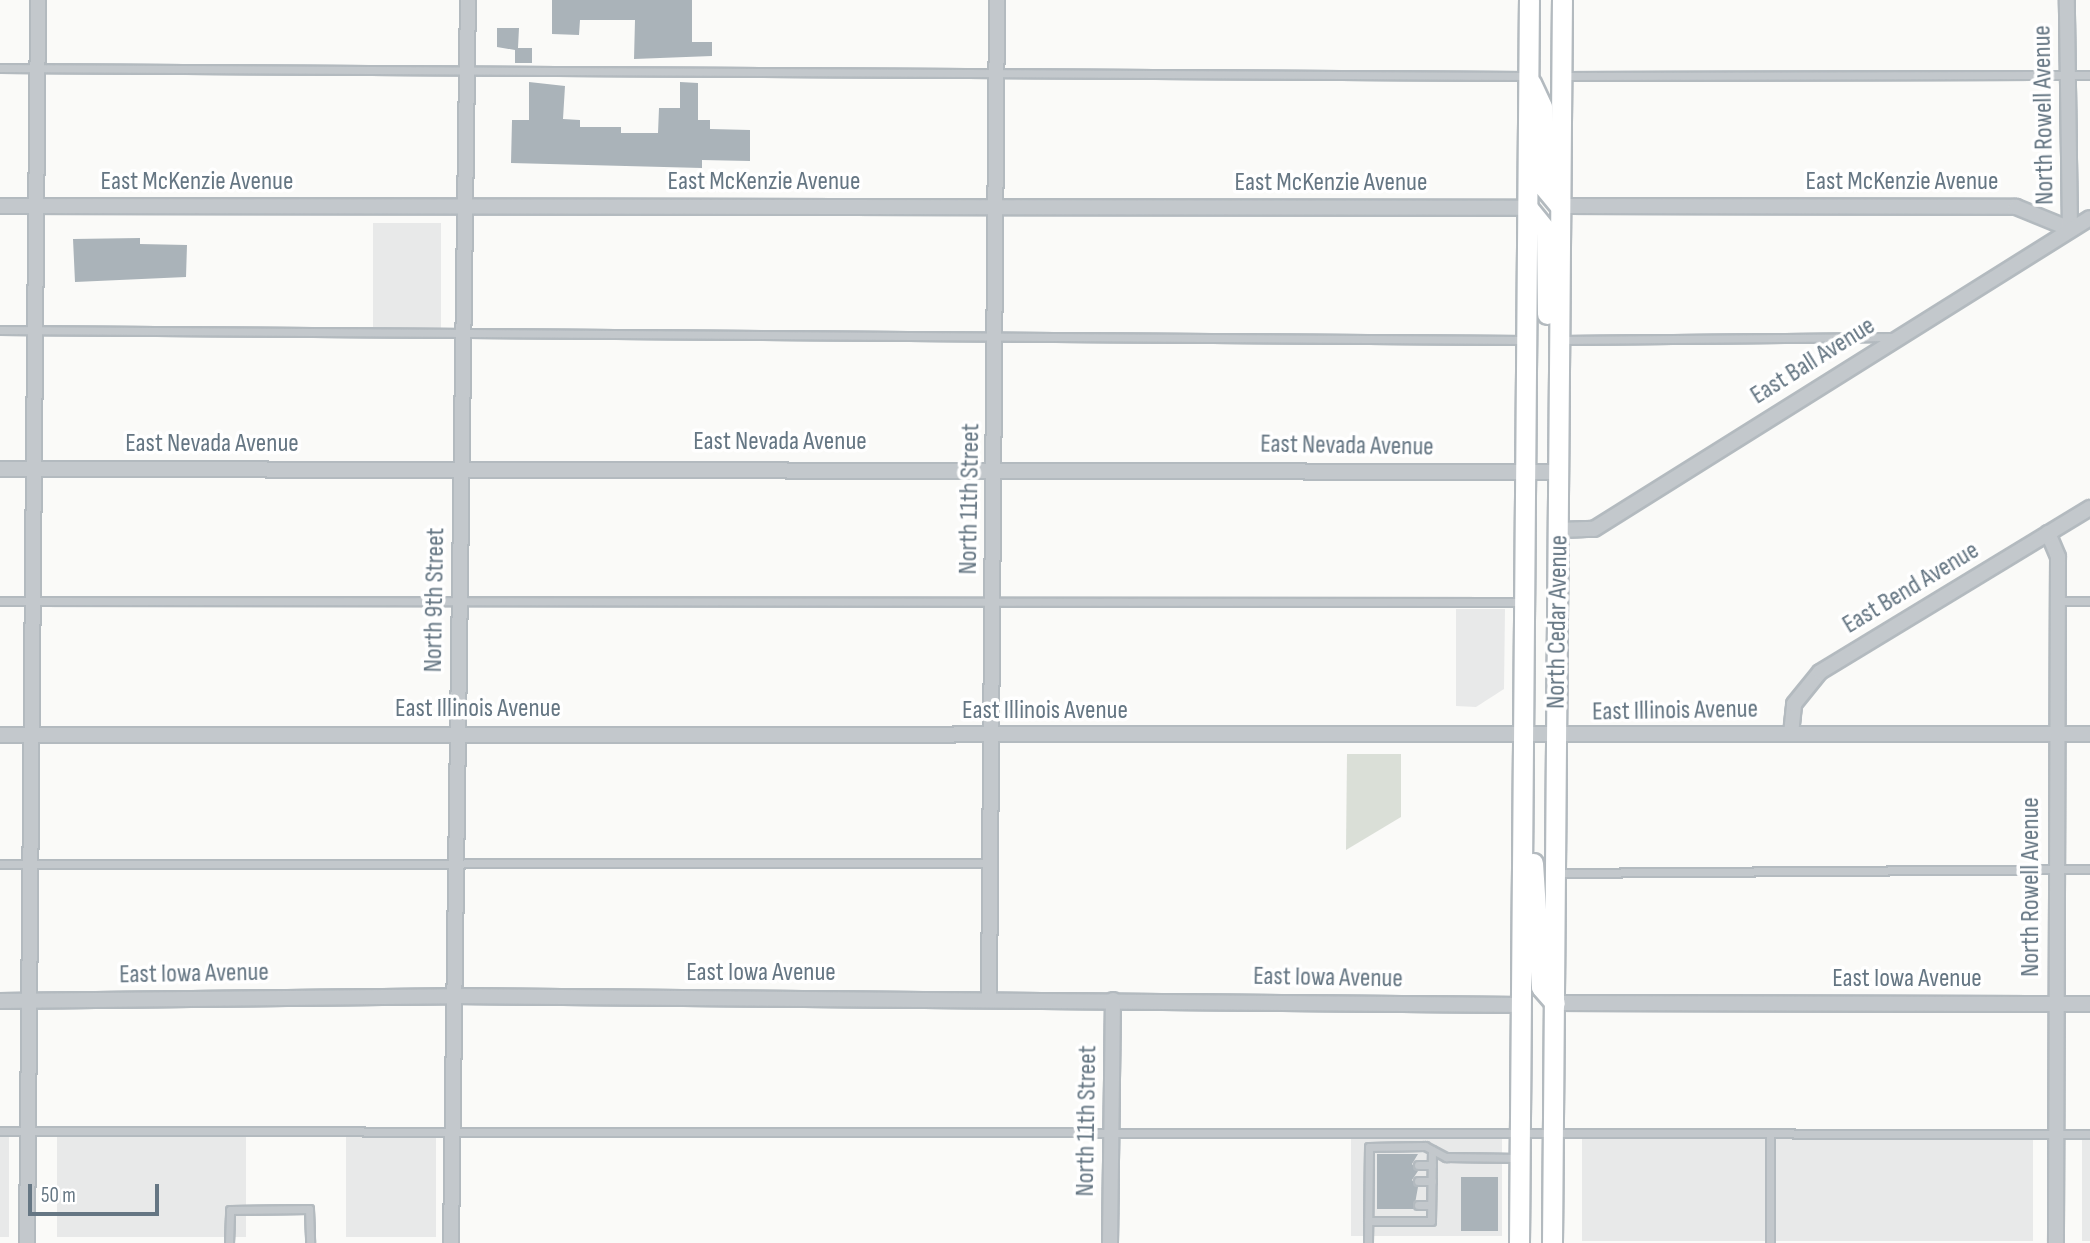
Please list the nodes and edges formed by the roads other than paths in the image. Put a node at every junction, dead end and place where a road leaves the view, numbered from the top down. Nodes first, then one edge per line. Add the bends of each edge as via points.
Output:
1 (38, 0) edge
2 (468, 0) edge
3 (997, 0) edge
4 (1529, 0) edge
5 (1562, 0) edge
6 (2067, 0) edge
7 (0, 68) edge
8 (38, 68) junction
9 (467, 70) junction
10 (998, 70) junction
11 (2090, 75) edge
12 (1528, 76) junction
13 (1561, 76) junction
14 (2068, 76) junction
15 (0, 206) edge
16 (37, 206) junction
17 (465, 206) junction
18 (1560, 206) junction
19 (999, 207) junction
20 (1528, 208) junction
21 (2090, 218) edge
22 (2070, 229) junction
23 (0, 330) edge
24 (35, 330) junction
25 (463, 331) junction
26 (997, 333) junction
27 (1897, 337) junction
28 (1528, 340) junction
29 (1559, 340) junction
30 (461, 467) junction
31 (995, 467) junction
32 (0, 469) edge
33 (36, 469) junction
34 (1527, 472) junction
35 (1559, 472) junction
36 (2090, 508) edge
37 (1559, 530) junction
38 (2048, 533) junction
39 (0, 601) edge
40 (35, 601) junction
41 (460, 601) junction
42 (993, 601) junction
43 (2058, 601) junction
44 (2090, 601) edge
45 (1525, 602) junction
46 (457, 733) junction
47 (2055, 733) junction
48 (991, 734) junction
49 (1791, 734) junction
50 (2090, 734) edge
51 (0, 735) edge
52 (34, 735) junction
53 (1525, 738) junction
54 (1557, 738) junction
55 (1524, 813) junction
56 (990, 863) junction
57 (0, 864) edge
58 (32, 864) junction
59 (457, 864) junction
60 (2057, 869) junction
61 (2090, 869) edge
62 (1555, 873) junction
63 (454, 996) junction
64 (989, 999) junction
65 (1113, 1000) junction
66 (0, 1001) edge
67 (30, 1001) junction
68 (1555, 1003) junction
69 (2056, 1004) junction
70 (2090, 1004) edge
71 (1522, 1005) junction
72 (0, 1131) edge
73 (28, 1131) junction
74 (454, 1132) junction
75 (1112, 1132) junction
76 (1521, 1133) junction
77 (1553, 1133) junction
78 (1770, 1133) junction
79 (2056, 1134) junction
80 (2090, 1134) edge
81 (1432, 1150) junction
82 (1521, 1158) junction
83 (1418, 1165) dead end
84 (1432, 1166) junction
85 (1418, 1181) dead end
86 (1432, 1181) junction
87 (1418, 1205) dead end
88 (1431, 1205) junction
89 (1368, 1221) junction
90 (27, 1243) edge
91 (229, 1243) edge
92 (310, 1243) edge
93 (451, 1243) edge
94 (1110, 1243) edge
95 (1368, 1243) edge
96 (1519, 1243) edge
97 (1552, 1243) edge
98 (1770, 1243) edge
99 (2056, 1243) edge

1 - 8 street
2 - 9 street, North 9th Street
3 - 10 street, North 11th Street
4 - 12 main road, North Cedar Avenue
5 - 13 main road, North Cedar Avenue
6 - 14 street, North Rowell Avenue
7 - 8 lane
8 - 9 lane
8 - 16 street
9 - 10 lane
9 - 17 street, North 9th Street
10 - 12 lane
10 - 19 street, North 11th Street
11 - 14 lane
12 - 18 main road via 1542,107 1542,186
12 - 20 main road, North Cedar Avenue
13 - 14 lane
13 - 18 main road, North Cedar Avenue
14 - 22 street, North Rowell Avenue
15 - 16 street, East McKenzie Avenue
16 - 17 street, East McKenzie Avenue
16 - 24 street
17 - 19 street, East McKenzie Avenue
17 - 25 street, North 9th Street
18 - 22 street, East McKenzie Avenue via 2016,207
18 - 29 main road, North Cedar Avenue
19 - 20 street, East McKenzie Avenue
19 - 26 street, North 11th Street
20 - 28 main road, North Cedar Avenue
20 - 29 main road via 1546,230 1547,320
21 - 22 street, East Ball Avenue
22 - 27 street, East Ball Avenue
23 - 24 lane
24 - 25 lane
24 - 33 street
25 - 26 lane
25 - 30 street, North 9th Street
26 - 28 lane
26 - 31 street, North 11th Street
27 - 29 lane
27 - 37 street, East Ball Avenue via 1594,529
28 - 34 main road, North Cedar Avenue
29 - 35 main road, North Cedar Avenue
30 - 31 street, East Nevada Avenue
30 - 33 street, East Nevada Avenue
30 - 41 street, North 9th Street
31 - 34 street, East Nevada Avenue
31 - 42 street, North 11th Street
32 - 33 street, East Nevada Avenue
33 - 40 street
34 - 35 street, East Nevada Avenue
34 - 45 main road, North Cedar Avenue
35 - 37 main road, North Cedar Avenue
36 - 38 street, East Bend Avenue
37 - 54 main road, North Cedar Avenue
38 - 43 street, North Rowell Avenue via 2059,556
38 - 49 street, East Bend Avenue via 1820,672 1794,704
39 - 40 lane
40 - 41 lane
40 - 52 street
41 - 42 lane
41 - 46 street, North 9th Street
42 - 45 lane
42 - 48 street, North 11th Street
43 - 44 lane
43 - 47 street, North Rowell Avenue
45 - 53 main road, North Cedar Avenue
46 - 48 street, East Illinois Avenue
46 - 52 street, East Illinois Avenue
46 - 59 street, North 9th Street
47 - 49 street, East Illinois Avenue
47 - 50 street, East Illinois Avenue
47 - 60 street, North Rowell Avenue
48 - 53 street, East Illinois Avenue
48 - 56 street, North 11th Street
49 - 54 street, East Illinois Avenue
51 - 52 street, East Illinois Avenue
52 - 58 street
53 - 54 street, East Illinois Avenue
53 - 55 main road, North Cedar Avenue
54 - 62 main road, North Cedar Avenue
55 - 68 main road via 1539,900 1541,987
55 - 71 main road, North Cedar Avenue
56 - 59 lane
56 - 64 street, North 11th Street
57 - 58 lane
58 - 59 lane
58 - 67 street
59 - 63 street, North 9th Street
60 - 61 lane
60 - 62 lane
60 - 69 street, North Rowell Avenue
62 - 68 main road, North Cedar Avenue
63 - 64 street, East Iowa Avenue
63 - 67 street, East Iowa Avenue
63 - 74 street, North 9th Street
64 - 65 street, East Iowa Avenue
65 - 71 street, East Iowa Avenue
65 - 75 street, North 11th Street
66 - 67 street, East Iowa Avenue
67 - 73 street
68 - 69 street, East Iowa Avenue
68 - 77 main road, North Cedar Avenue
69 - 70 street, East Iowa Avenue
69 - 79 street, North Rowell Avenue
71 - 76 main road, North Cedar Avenue
72 - 73 lane
73 - 74 lane
73 - 90 street
74 - 75 lane
74 - 93 street, North 9th Street
75 - 76 lane
75 - 94 street, North 11th Street
76 - 77 lane
76 - 82 main road, North Cedar Avenue
77 - 78 lane
77 - 97 main road, North Cedar Avenue
78 - 79 lane
78 - 98 lane
79 - 80 lane
79 - 99 street, North Rowell Avenue
81 - 82 lane via 1446,1157
81 - 84 lane
81 - 89 lane via 1369,1147 1373,1205
82 - 96 main road, North Cedar Avenue
83 - 84 lane
84 - 86 lane
85 - 86 lane
86 - 88 lane
87 - 88 lane
88 - 89 lane via 1431,1221
89 - 95 lane
91 - 92 lane via 230,1210 309,1209

